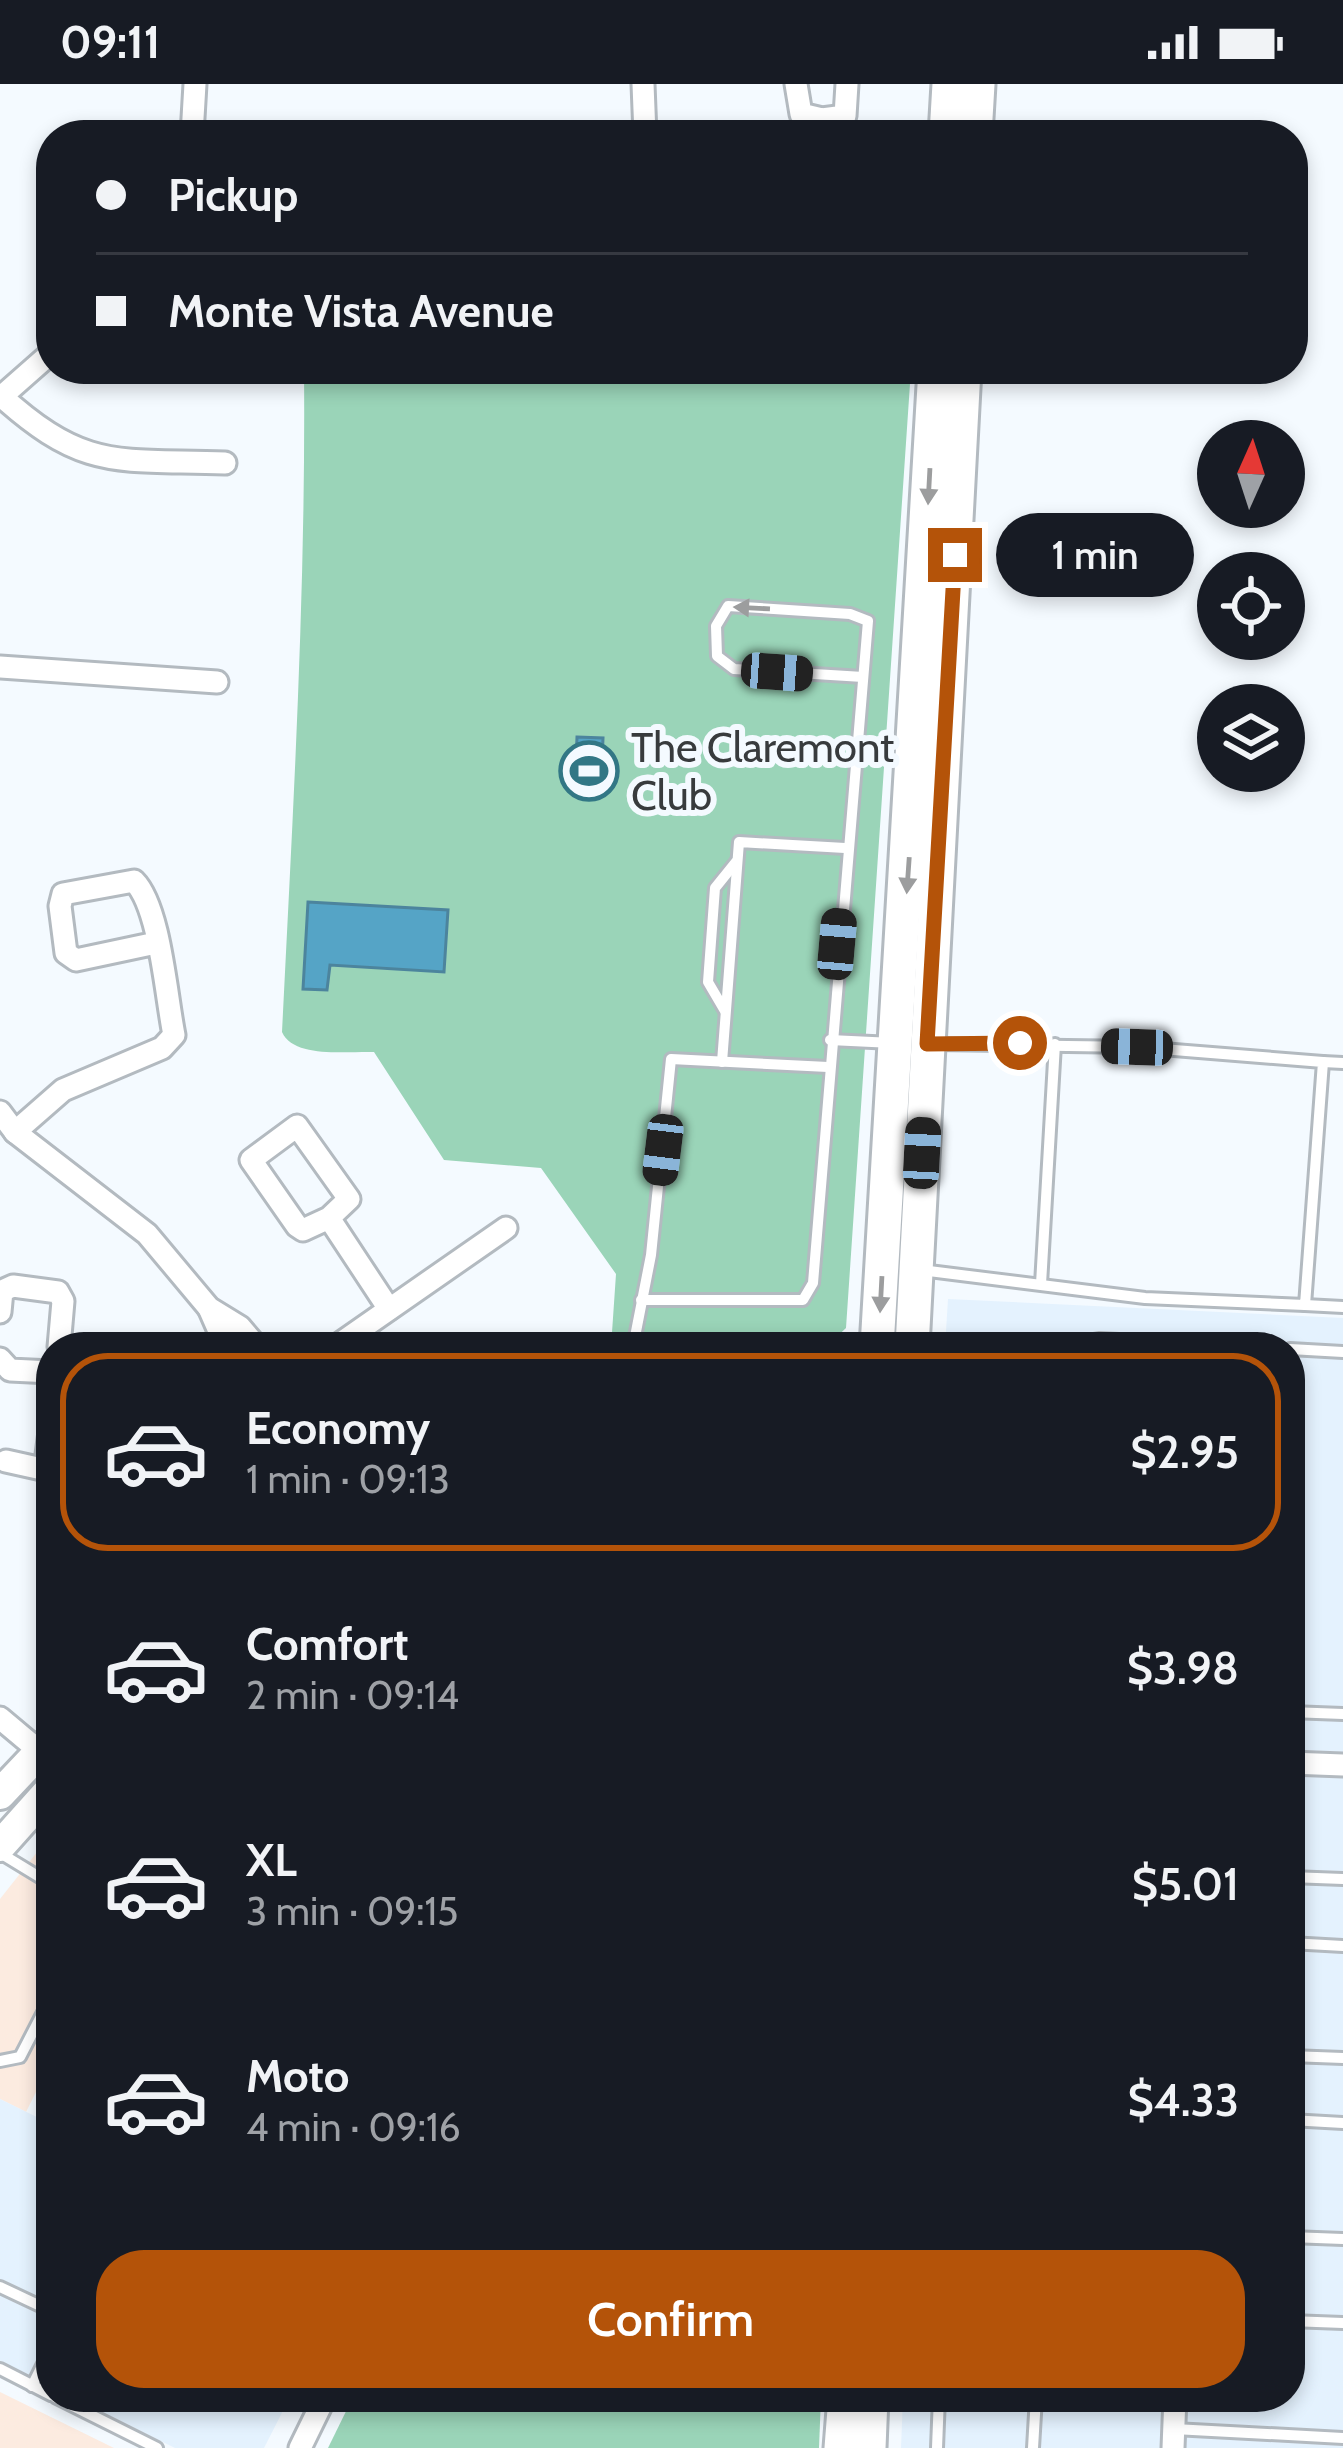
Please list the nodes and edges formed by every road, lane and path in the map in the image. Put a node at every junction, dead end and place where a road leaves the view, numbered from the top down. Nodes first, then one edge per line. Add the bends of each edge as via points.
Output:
1 (195, 84) edge
2 (644, 84) edge
3 (796, 84) edge
4 (847, 84) edge
5 (949, 84) edge
6 (977, 84) edge
7 (193, 120) edge
8 (645, 120) edge
9 (947, 120) edge
10 (976, 120) edge
11 (36, 366) edge
12 (934, 384) edge
13 (963, 384) edge
14 (0, 397) edge
15 (225, 463) dead end
16 (0, 668) edge
17 (862, 677) junction
18 (217, 682) dead end
19 (845, 848) junction
20 (738, 860) junction
21 (712, 930) junction
22 (733, 931) junction
23 (156, 943) junction
24 (726, 1014) junction
25 (830, 1040) junction
26 (912, 1043) junction
27 (1055, 1044) junction
28 (722, 1062) junction
29 (1324, 1062) junction
30 (1343, 1063) edge
31 (828, 1067) junction
32 (0, 1112) edge
33 (16, 1132) junction
34 (329, 1218) junction
35 (506, 1228) dead end
36 (914, 1269) junction
37 (1041, 1284) junction
38 (641, 1300) junction
39 (1, 1301) edge
40 (1305, 1305) junction
41 (1343, 1307) edge
42 (209, 1308) junction
43 (389, 1309) junction
44 (60, 1332) edge
45 (219, 1332) edge
46 (244, 1332) edge
47 (356, 1332) edge
48 (636, 1332) edge
49 (880, 1332) edge
50 (913, 1332) edge
51 (1305, 1350) edge
52 (1343, 1352) edge
53 (0, 1359) edge
54 (36, 1371) edge
55 (6, 1461) dead end
56 (36, 1467) edge
57 (1305, 1713) edge
58 (1343, 1714) edge
59 (0, 1718) edge
60 (36, 1743) edge
61 (36, 1761) edge
62 (1305, 1764) edge
63 (1343, 1765) edge
64 (0, 1794) edge
65 (36, 1808) edge
66 (0, 1850) edge
67 (36, 1874) edge
68 (1305, 1878) edge
69 (1343, 1880) edge
70 (1305, 1944) edge
71 (1343, 1946) edge
72 (36, 2026) edge
73 (1305, 2056) edge
74 (1343, 2057) edge
75 (0, 2061) edge
76 (1305, 2121) edge
77 (1343, 2123) edge
78 (1305, 2238) edge
79 (1343, 2239) edge
80 (0, 2287) edge
81 (36, 2305) edge
82 (1305, 2322) edge
83 (1343, 2323) edge
84 (0, 2369) edge
85 (36, 2378) edge
86 (32, 2386) junction
87 (36, 2388) edge
88 (85, 2412) edge
89 (318, 2412) edge
90 (843, 2412) edge
91 (871, 2412) edge
92 (938, 2412) edge
93 (1035, 2412) edge
94 (1173, 2438) edge
95 (1343, 2438) edge
96 (157, 2448) edge
97 (300, 2448) edge
98 (841, 2448) edge
99 (869, 2448) edge
100 (937, 2448) edge
101 (1034, 2448) edge

1 - 7 street
2 - 8 street
3 - 4 street via 801,114 822,119 845,116
5 - 9 main road
6 - 10 main road
11 - 14 street
12 -> 26 main road
13 - 26 main road
14 - 15 street via 47,437 97,459
16 - 18 street
17 -> 17 lane via 868,621 850,614 728,606 716,626 717,656 734,669
17 - 19 lane
19 - 20 lane via 739,842
19 - 25 lane
20 - 21 lane via 715,888
20 - 22 lane
21 - 22 lane
21 - 24 lane via 708,982
22 - 24 lane
23 - 23 street via 145,892 134,880 63,894 66,953 76,960
23 - 33 street via 174,1035 162,1048 63,1090
24 - 28 lane
25 - 26 lane
25 - 31 lane
26 - 27 lane
26 - 36 main road
26 -> 49 main road
27 - 29 lane
27 - 37 lane
28 - 31 lane
28 - 38 lane via 670,1059
29 - 30 lane
29 - 40 lane
31 - 38 lane via 813,1283 803,1300
32 - 33 street
33 - 42 street via 147,1234
34 - 34 street via 349,1199 297,1126 251,1160 297,1226
34 - 43 street
35 - 43 street
36 - 37 lane
36 - 50 main road
37 - 40 lane
38 - 48 lane
39 - 44 street via 13,1286 48,1287 63,1301
40 - 41 lane
42 - 45 street
42 - 46 street
43 - 47 street
51 - 52 lane
53 - 54 street via 10,1370
55 - 56 street
57 - 58 lane
59 - 60 street
61 - 64 main road
62 - 63 street
65 - 66 main road
66 - 67 lane
68 - 69 lane
70 - 71 lane
72 - 75 lane via 20,2056
73 - 74 lane
76 - 77 lane
78 - 79 lane
80 - 81 lane
82 - 83 lane
84 - 86 lane
85 - 86 lane
86 - 87 lane
88 - 96 lane
89 - 97 street
90 - 98 main road
91 - 99 main road
92 - 100 lane
93 - 101 lane
94 - 95 lane

